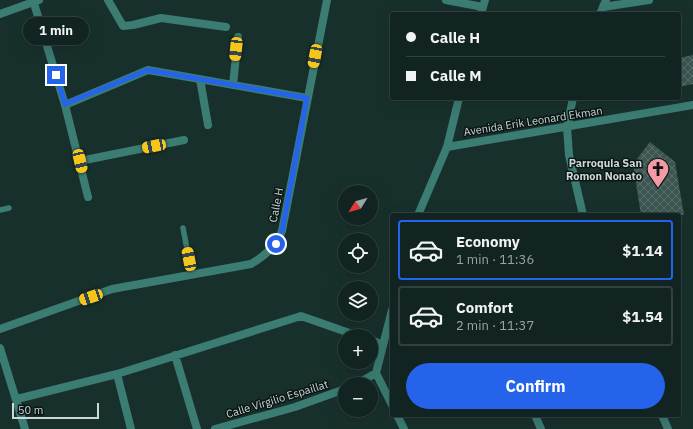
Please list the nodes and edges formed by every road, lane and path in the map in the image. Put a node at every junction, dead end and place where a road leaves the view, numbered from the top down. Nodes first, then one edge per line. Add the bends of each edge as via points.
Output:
1 (108, 0) edge
2 (326, 0) edge
3 (446, 0) edge
4 (649, 0) edge
5 (36, 1) edge
6 (483, 7) edge
7 (603, 7) edge
8 (0, 14) edge
9 (226, 27) dead end
10 (238, 37) dead end
11 (200, 79) junction
12 (233, 85) junction
13 (307, 98) junction
14 (459, 100) edge
15 (573, 100) edge
16 (65, 104) junction
17 (693, 105) edge
18 (208, 125) dead end
19 (568, 127) junction
20 (184, 140) dead end
21 (447, 147) junction
22 (80, 161) junction
23 (88, 197) dead end
24 (9, 208) dead end
25 (0, 210) edge
26 (419, 213) edge
27 (583, 213) edge
28 (183, 228) dead end
29 (192, 275) junction
30 (390, 318) edge
31 (0, 329) edge
32 (338, 329) edge
33 (378, 343) edge
34 (383, 345) junction
35 (0, 348) edge
36 (176, 355) junction
37 (376, 373) junction
38 (117, 374) junction
39 (369, 377) edge
40 (338, 392) edge
41 (17, 399) junction
42 (390, 401) edge
43 (398, 417) edge
44 (535, 417) edge
45 (663, 417) edge
46 (219, 428) edge
47 (25, 429) edge
48 (131, 429) edge
49 (197, 429) edge
50 (404, 429) edge
51 (542, 429) edge
52 (668, 429) edge

1 - 9 street via 123,26 161,18
2 - 13 street, Calle H
3 - 6 street
4 - 7 street
5 - 8 street
5 - 16 street
10 - 12 street
11 - 12 street
11 - 16 street via 148,70
11 - 18 street
12 - 13 street
13 - 29 street, Calle H via 282,231 276,244 251,264
14 - 21 street
15 - 19 street
16 - 22 street
17 - 19 street, Avenida Erik Leonard Ekman
19 - 21 street, Avenida Erik Leonard Ekman
19 - 27 street via 569,155
20 - 22 street
21 - 26 street
22 - 23 street
24 - 25 lane
28 - 29 lane
29 - 31 street, Calle H via 112,289
30 - 34 street
32 - 36 street via 301,316
33 - 34 street
34 - 37 street
35 - 41 street
36 - 38 street
36 - 49 street
37 - 39 street
37 - 42 street
38 - 41 street
38 - 48 street
40 - 46 street, Calle Virgilio Espaillat via 295,407
41 - 47 street
43 - 50 street
44 - 51 street
45 - 52 street

